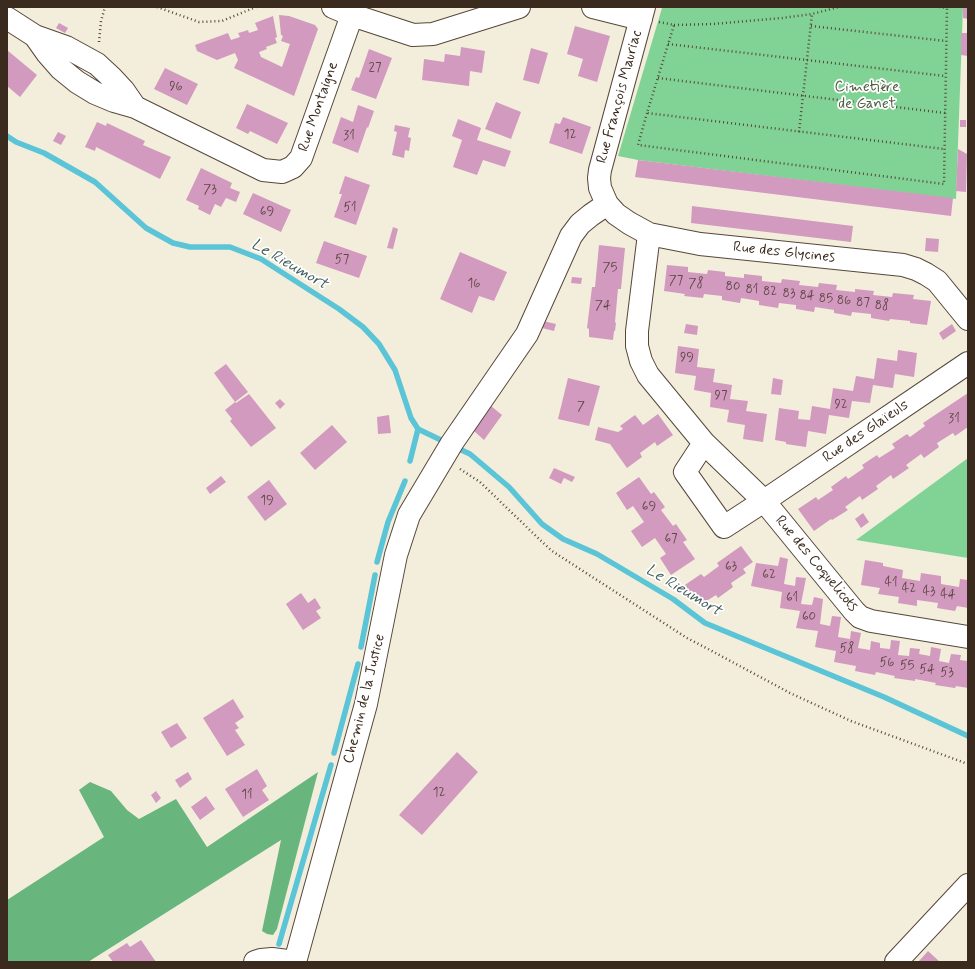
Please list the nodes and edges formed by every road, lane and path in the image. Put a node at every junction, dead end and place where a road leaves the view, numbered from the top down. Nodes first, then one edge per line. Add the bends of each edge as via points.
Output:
1 (105, 7) edge
2 (157, 7) edge
3 (256, 7) edge
4 (519, 7) edge
5 (593, 7) edge
6 (839, 7) edge
7 (938, 7) edge
8 (947, 8) edge
9 (342, 11) edge
10 (643, 13) edge
11 (812, 14) junction
12 (7, 18) edge
13 (674, 25) junction
14 (811, 26) junction
15 (35, 36) junction
16 (946, 40) junction
17 (668, 44) junction
18 (807, 60) junction
19 (97, 64) junction
20 (946, 76) junction
21 (658, 78) junction
22 (803, 96) junction
23 (135, 107) junction
24 (647, 113) junction
25 (945, 113) junction
26 (799, 132) junction
27 (944, 149) junction
28 (604, 196) junction
29 (649, 234) junction
30 (968, 319) edge
31 (968, 363) edge
32 (704, 443) junction
33 (447, 451) junction
34 (764, 501) junction
35 (968, 637) edge
36 (968, 764) edge
37 (968, 885) edge
38 (255, 962) edge
39 (295, 962) edge
40 (896, 962) edge

1 - 19 path via 101,21
2 - 3 path via 199,22 222,21
4 - 9 street via 433,34 413,35
5 - 10 street
6 - 11 path
7 - 8 path
8 - 16 path
9 - 23 street, Rue Montaigne via 303,155 293,167 282,172 264,170
10 - 13 path
10 - 28 street, Rue François Mauriac via 600,170 599,178
11 - 13 path
11 - 14 path
12 - 15 street, Rue Montaigne
13 - 17 path
14 - 16 path
14 - 18 path
15 - 19 street, Rue Montaigne via 66,47
15 - 23 street, Rue Montaigne via 61,69 77,82 95,93
16 - 20 path
17 - 18 path
17 - 21 path
18 - 20 path
18 - 22 path
19 - 23 street, Rue Montaigne via 124,91
20 - 25 path
21 - 22 path
21 - 24 path
22 - 25 path
22 - 26 path
24 - 26 path
24 - 27 path via 638,145 944,184
25 - 27 path
26 - 27 path
28 - 29 street, Rue des Glycines via 616,214
28 - 33 street via 591,215 571,236 527,334
29 - 30 street, Rue des Glycines via 700,244 904,265 937,281
29 - 32 street, Rue des Coquelicots via 637,331 639,354 648,375
31 - 34 street, Rue des Glaïeuls
32 - 34 street, Rue des Coquelicots
32 - 34 street, Rue des Glaïeuls via 685,472 724,527
33 - 36 path via 552,550 687,638 790,693 851,721
33 - 39 street, Chemin de la Justice via 408,515 396,556 366,704
34 - 35 street, Rue des Coquelicots via 860,616 871,621
37 - 40 street
38 - 39 street via 272,959

